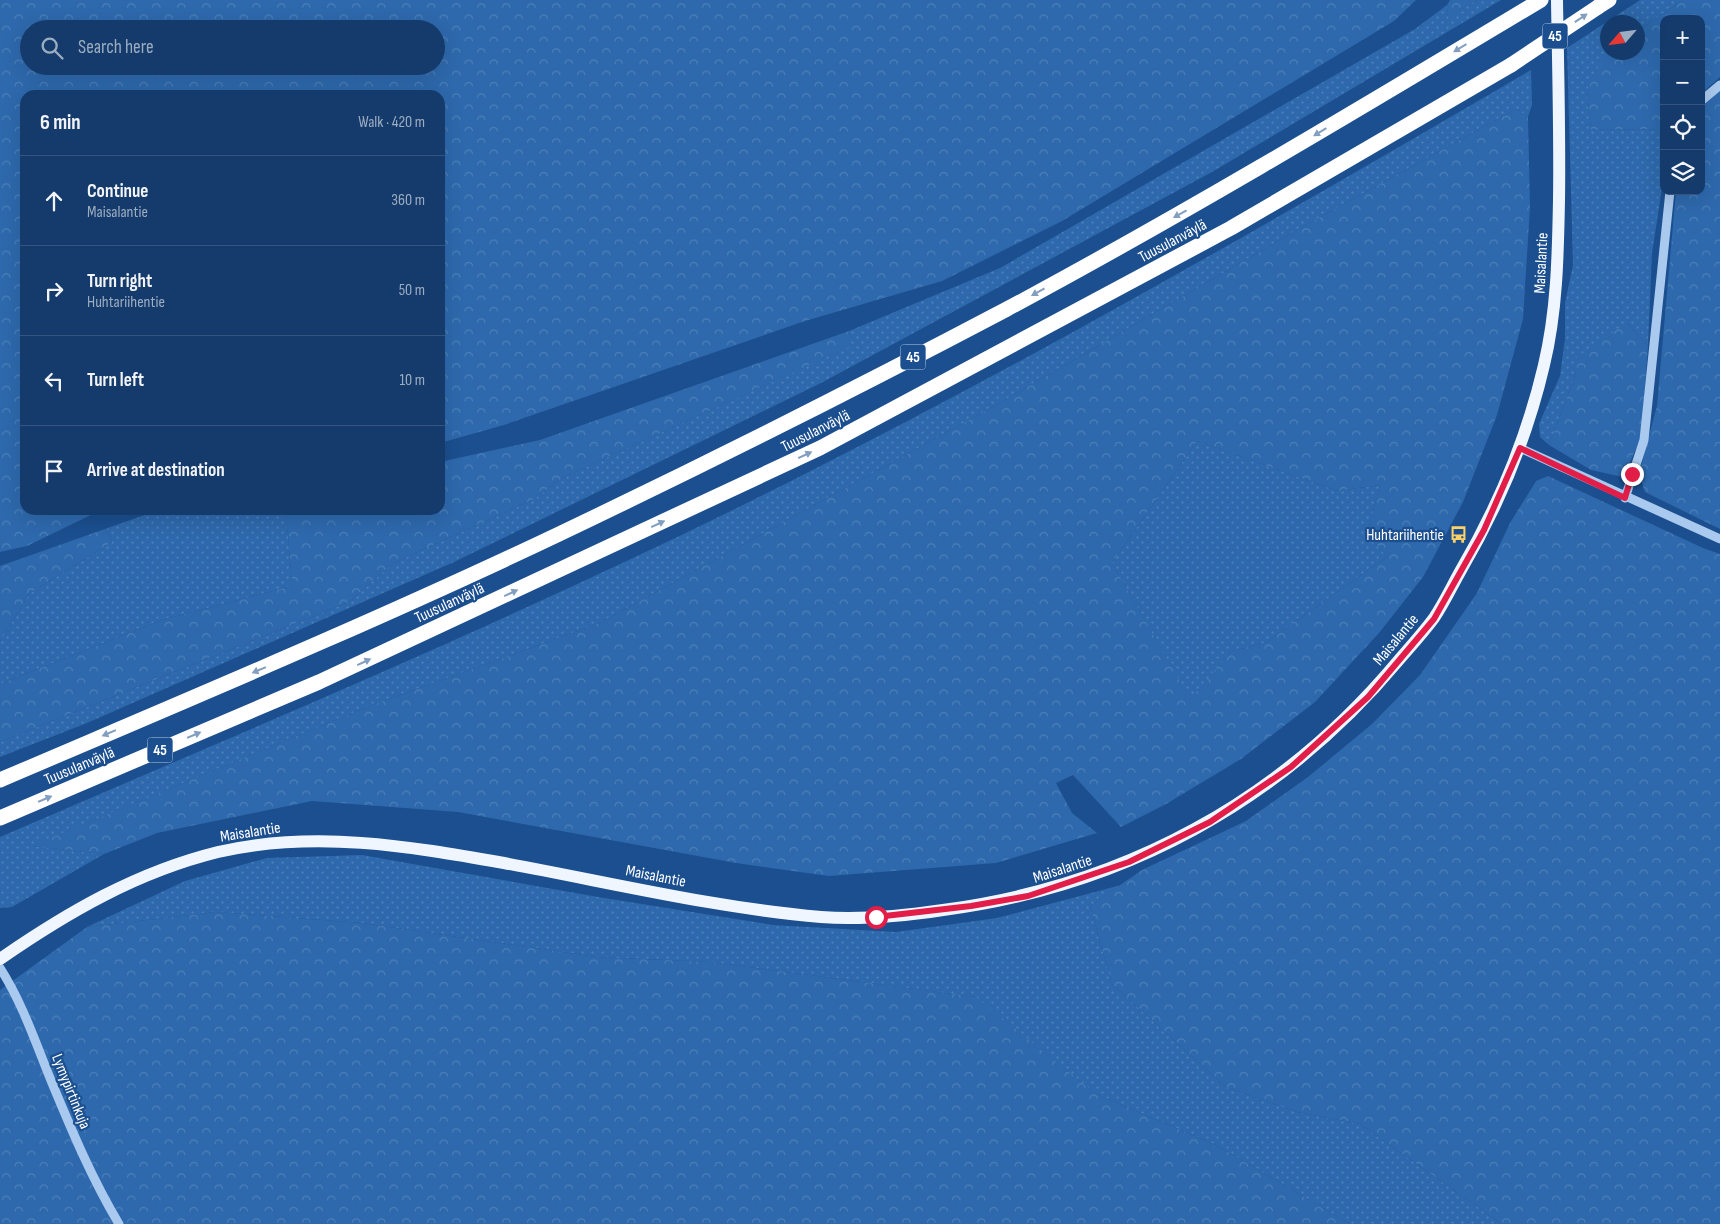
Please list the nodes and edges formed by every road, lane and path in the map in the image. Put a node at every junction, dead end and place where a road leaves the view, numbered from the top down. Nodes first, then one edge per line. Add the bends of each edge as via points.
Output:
1 (1541, 0) edge
2 (1557, 0) edge
3 (1604, 3) edge
4 (1720, 85) edge
5 (1705, 98) edge
6 (1670, 195) edge
7 (1520, 448) junction
8 (1625, 498) junction
9 (1720, 539) edge
10 (0, 780) edge
11 (0, 818) edge
12 (0, 959) edge
13 (0, 968) edge
14 (119, 1224) edge

1 -> 10 highway, Tuusulanväylä / 45 via 1213,196 804,414 556,536 304,651
2 - 7 main road, Maisalantie via 1558,266 1553,323 1544,367
11 -> 3 highway, Tuusulanväylä / 45, bridge via 320,682 820,448 1230,228 1512,65
4 - 5 street
6 - 8 street via 1644,440
7 - 8 street
7 - 12 main road, Maisalantie via 1484,530 1434,619 1368,697 1291,767 1210,822 1129,862 1079,880 1028,896 971,906 876,917 823,917 707,901 422,848 363,841 308,840 218,852 133,880 55,921
8 - 9 street
13 - 14 street, Lymypirtinkuja via 16,995 71,1130

